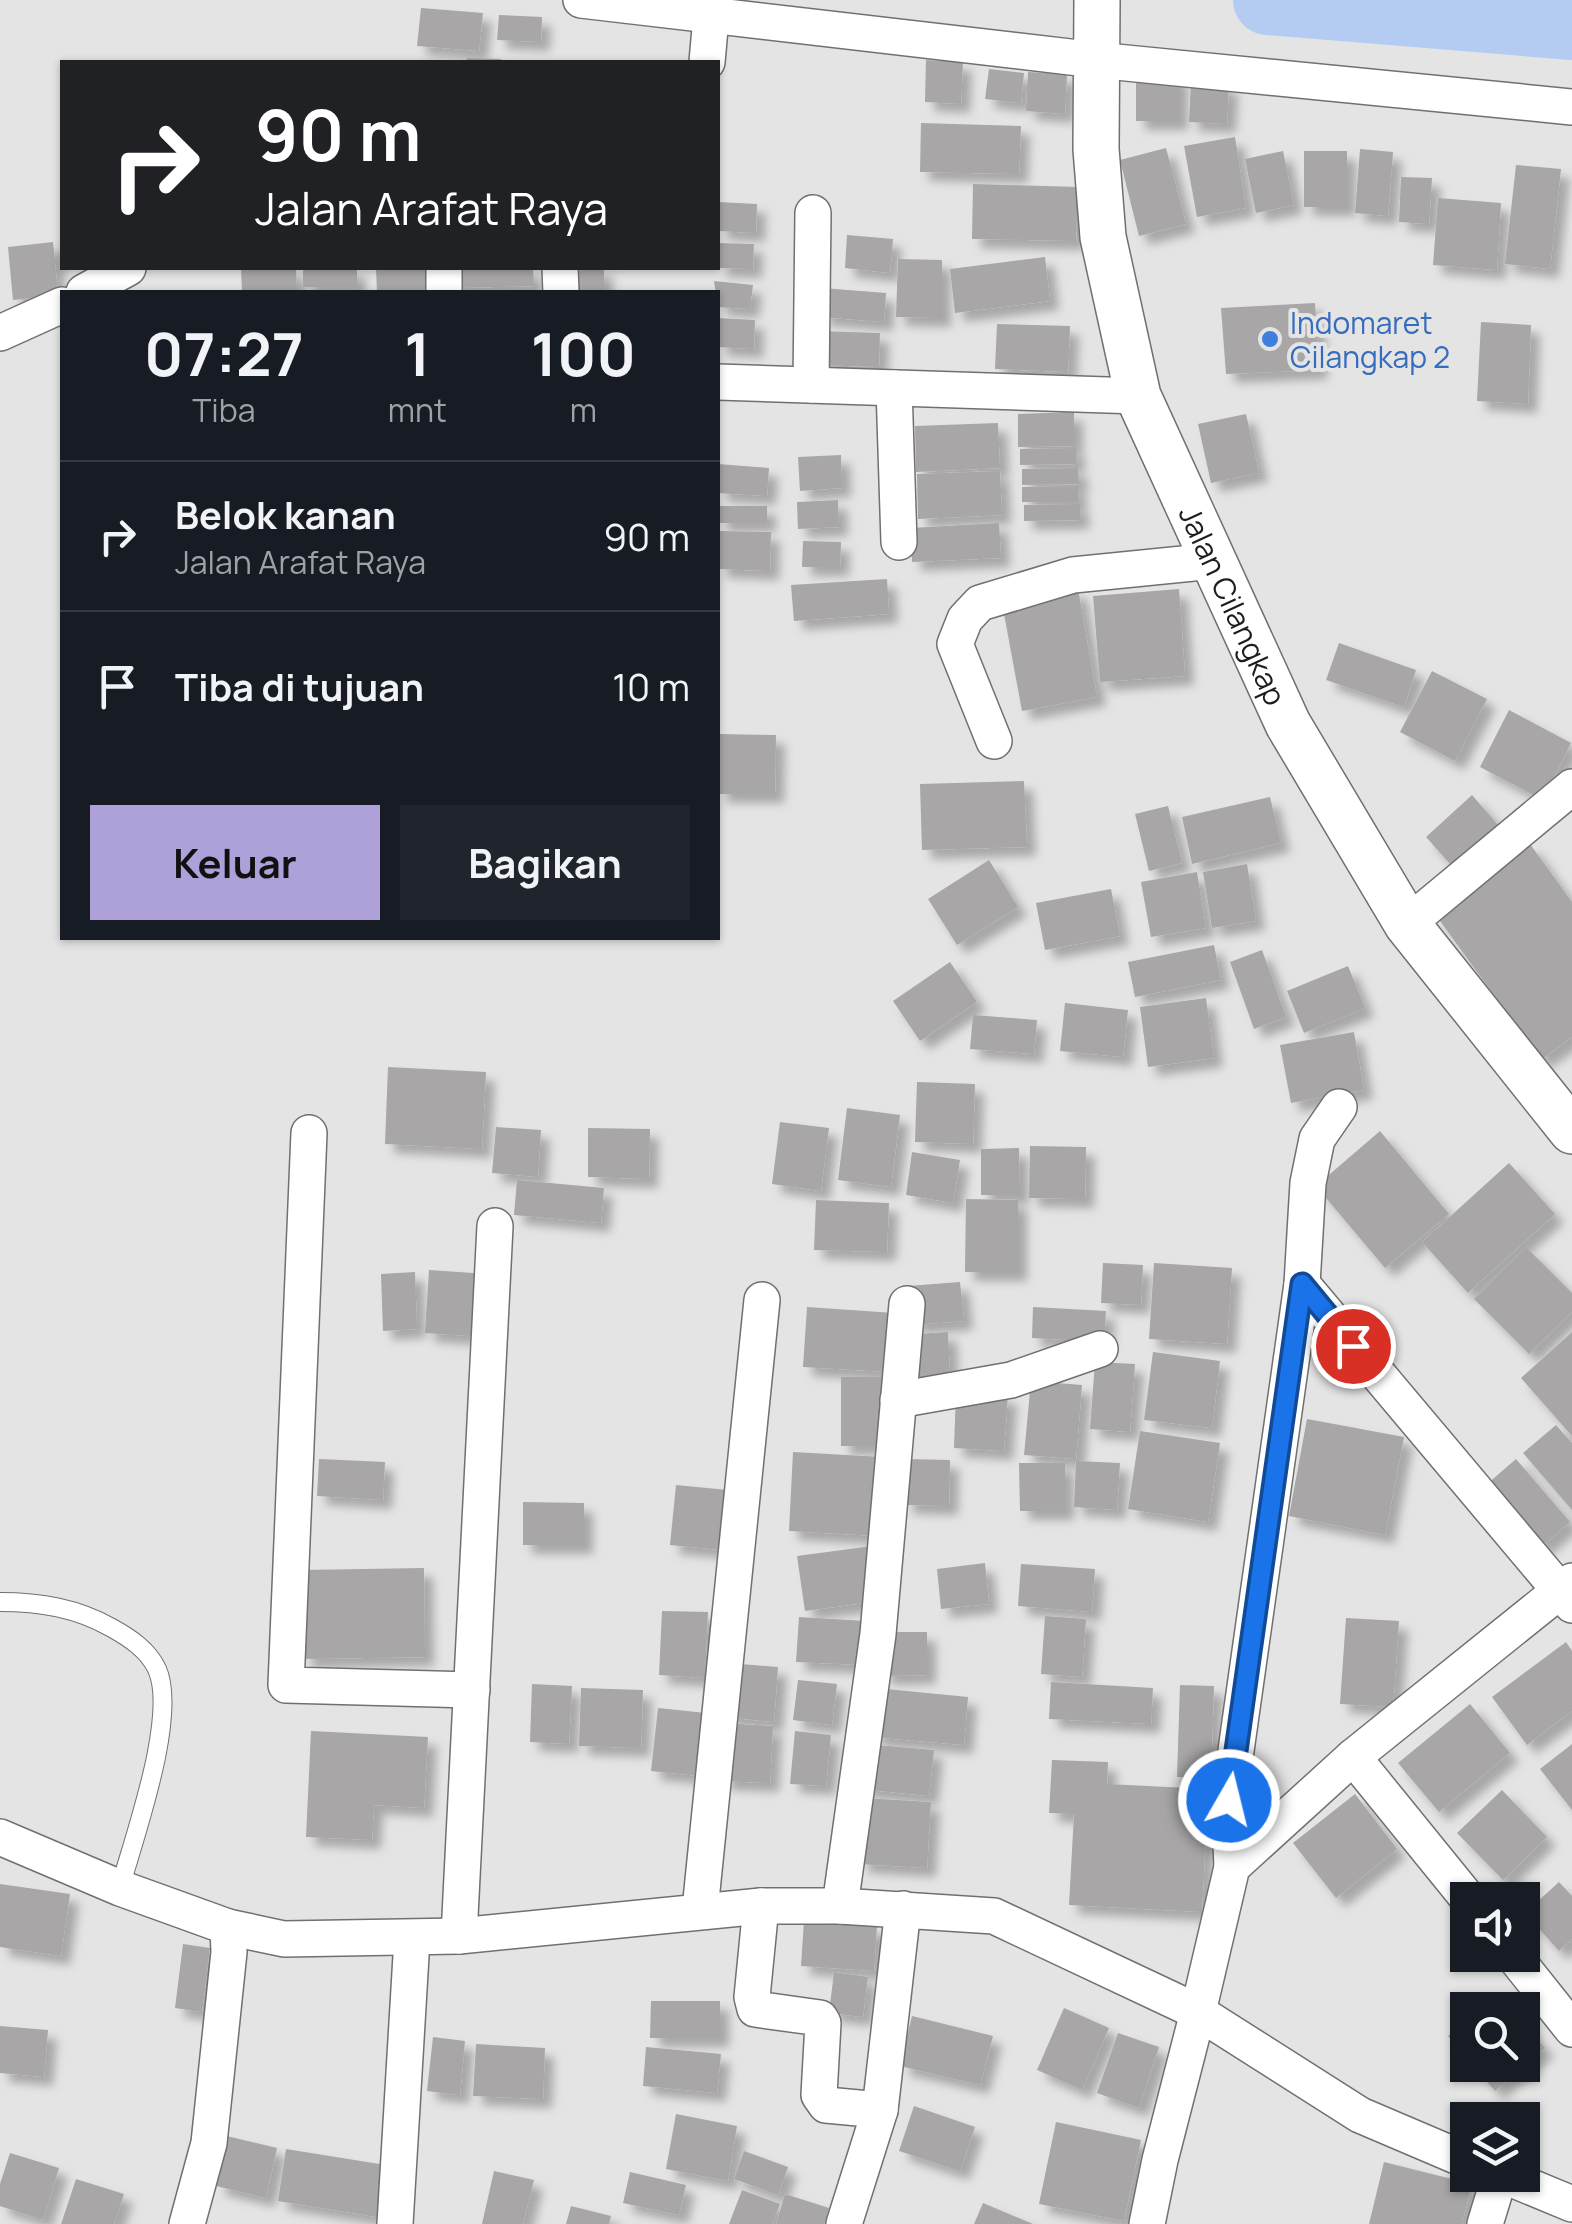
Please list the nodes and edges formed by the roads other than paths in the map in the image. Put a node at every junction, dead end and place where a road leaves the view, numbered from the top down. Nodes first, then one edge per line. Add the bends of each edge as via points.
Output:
1 (581, 0) edge
2 (712, 17) junction
3 (1096, 33) edge
4 (707, 60) edge
5 (1572, 108) edge
6 (813, 213) dead end
7 (124, 270) edge
8 (88, 290) edge
9 (60, 305) edge
10 (0, 332) edge
11 (720, 382) edge
12 (811, 385) junction
13 (894, 388) junction
14 (1138, 396) junction
15 (900, 542) dead end
16 (1213, 561) junction
17 (994, 741) dead end
18 (1572, 787) edge
19 (1407, 924) junction
20 (1339, 1107) dead end
21 (1572, 1130) edge
22 (310, 1132) dead end
23 (495, 1226) dead end
24 (1302, 1284) junction
25 (762, 1300) dead end
26 (906, 1304) dead end
27 (1100, 1349) dead end
28 (898, 1400) junction
29 (1568, 1592) edge
30 (0, 1602) edge
31 (472, 1690) junction
32 (1353, 1757) junction
33 (0, 1837) edge
34 (1232, 1867) junction
35 (1454, 1882) edge
36 (120, 1888) junction
37 (761, 1906) junction
38 (840, 1906) junction
39 (903, 1909) junction
40 (700, 1910) junction
41 (228, 1927) junction
42 (459, 1936) junction
43 (412, 1939) junction
44 (1527, 1972) edge
45 (1198, 2012) junction
46 (1572, 2029) edge
47 (880, 2110) junction
48 (1450, 2153) edge
49 (1540, 2191) edge
50 (1496, 2192) edge
51 (1572, 2204) edge
52 (187, 2224) edge
53 (395, 2224) edge
54 (844, 2224) edge
55 (1147, 2224) edge
56 (1486, 2224) edge

1 - 2 street
2 - 3 street
2 - 4 street
3 - 5 street
3 - 14 street, Jalan Cilangkap via 1103,237
6 - 12 street
7 - 8 street
9 - 10 street
11 - 12 street
12 - 13 street
13 - 14 street
13 - 15 street
14 - 16 street, Jalan Cilangkap
16 - 17 street via 1073,576 980,603 955,644
16 - 19 street, Jalan Cilangkap via 1288,724
18 - 19 street
19 - 21 street, Jalan Cilangkap
20 - 24 street via 1317,1139
22 - 31 street via 286,1685
23 - 31 street
24 - 29 street
24 - 34 street via 1229,1800
25 - 40 street
26 - 28 street
27 - 28 street via 1010,1380
28 - 38 street via 878,1634
29 - 32 street
30 - 36 lane via 88,1615 138,1644 157,1670 164,1720
31 - 42 street
32 - 34 street
32 - 35 street
33 - 36 street
34 - 45 street
36 - 41 street
37 - 38 street
37 - 40 street
37 - 47 street via 755,2009 820,2018 821,2101
38 - 39 street
39 - 45 street via 994,1916
39 - 47 street
40 - 42 street
41 - 43 street via 284,1940
41 - 52 street via 209,2142
42 - 43 street
43 - 53 street
44 - 46 street
45 - 48 street via 1360,2116
45 - 55 street
47 - 54 street
49 - 51 street
50 - 56 street

